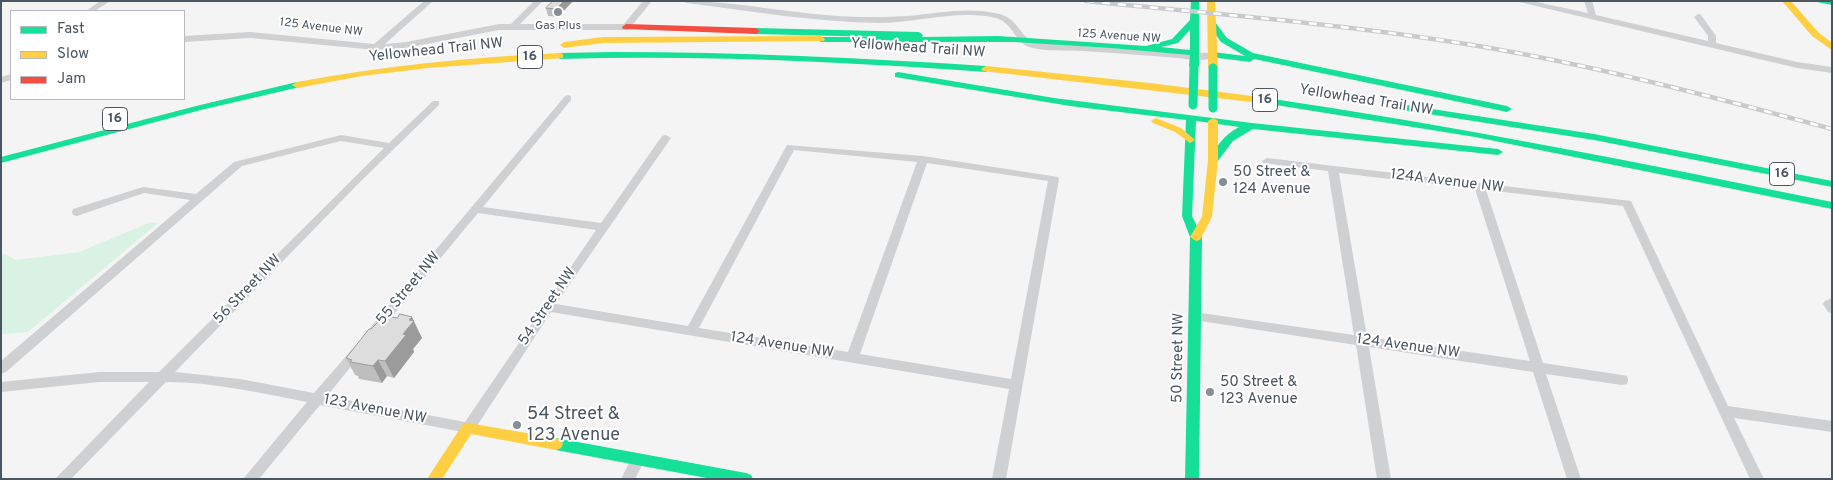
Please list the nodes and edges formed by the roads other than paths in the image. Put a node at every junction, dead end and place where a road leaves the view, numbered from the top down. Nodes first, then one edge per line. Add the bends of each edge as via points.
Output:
1 (106, 1) edge
2 (428, 1) edge
3 (539, 1) edge
4 (648, 1) edge
5 (686, 1) edge
6 (1195, 1) edge
7 (1211, 1) edge
8 (1519, 1) edge
9 (1588, 1) edge
10 (1786, 1) edge
11 (1816, 1) edge
12 (1832, 3) edge
13 (92, 10) edge
14 (1592, 16) junction
15 (1698, 17) dead end
16 (1195, 20) junction
17 (1212, 24) junction
18 (515, 26) junction
19 (626, 26) junction
20 (185, 39) edge
21 (1019, 40) junction
22 (1712, 44) junction
23 (554, 46) junction
24 (376, 47) junction
25 (1832, 47) edge
26 (1148, 48) junction
27 (694, 56) junction
28 (1194, 60) junction
29 (1213, 62) junction
30 (1282, 63) junction
31 (1076, 66) dead end
32 (1114, 70) dead end
33 (1832, 70) edge
34 (1241, 86) dead end
35 (568, 98) dead end
36 (1056, 100) junction
37 (436, 103) dead end
38 (1371, 103) dead end
39 (1518, 111) dead end
40 (1192, 118) junction
41 (1555, 119) dead end
42 (1213, 121) junction
43 (1252, 126) junction
44 (666, 138) dead end
45 (1190, 140) junction
46 (391, 146) junction
47 (1, 149) edge
48 (923, 159) junction
49 (1, 160) edge
50 (1213, 160) junction
51 (1266, 161) dead end
52 (1333, 169) junction
53 (1832, 183) edge
54 (1479, 185) junction
55 (198, 198) junction
56 (1830, 206) edge
57 (476, 209) junction
58 (77, 212) dead end
59 (603, 227) junction
60 (1196, 238) junction
61 (1832, 302) edge
62 (548, 307) junction
63 (1832, 309) edge
64 (1194, 316) junction
65 (691, 331) junction
66 (1360, 340) junction
67 (852, 358) junction
68 (1538, 367) junction
69 (1, 369) edge
70 (164, 376) junction
71 (1622, 380) dead end
72 (1016, 385) junction
73 (1, 387) edge
74 (317, 398) junction
75 (1724, 411) junction
76 (1832, 427) edge
77 (468, 428) junction
78 (638, 459) junction
79 (62, 479) edge
80 (250, 479) edge
81 (434, 479) edge
82 (628, 479) edge
83 (746, 479) edge
84 (999, 479) edge
85 (1192, 479) edge
86 (1384, 479) edge
87 (1574, 479) edge
88 (1757, 479) edge

1 - 13 street
2 - 24 street
3 - 18 street
4 - 19 street
5 - 21 street via 863,20 986,14 1010,21
6 - 16 main road, 50 Street NW
7 - 17 main road, 50 Street NW
8 - 14 street
9 - 14 street
10 - 25 main road
11 - 12 main road
14 - 22 street
15 - 22 street via 1712,36
16 - 26 main road via 1182,38
16 - 28 main road, 50 Street NW
17 - 29 main road, 50 Street NW
17 - 30 main road via 1224,40 1250,55
18 - 19 street, 125 Avenue NW
18 - 24 street, 125 Avenue NW via 499,33
19 - 21 main road
20 - 24 street, 125 Avenue NW via 264,35
21 - 23 main road via 716,38 603,40
21 - 26 main road, 125 Avenue NW
21 - 28 street, 125 Avenue NW via 1039,47 1115,50
22 - 33 street via 1797,65
23 - 31 main road, Yellowhead Trail NW / 16 via 818,49
23 - 47 main road, Yellowhead Trail NW / 16 via 405,57 315,72 229,89
26 - 28 main road, 125 Avenue NW
27 - 36 main road via 917,78
27 - 49 main road, Yellowhead Trail NW / 16 via 509,57 402,68 269,90
27 - 56 main road, Yellowhead Trail NW / 16 via 947,65 1242,97 1519,142
28 - 29 main road
28 - 40 main road, 50 Street NW, bridge
29 - 30 main road via 1259,60
29 - 42 main road, 50 Street NW, bridge
30 - 39 main road
32 - 34 main road, 16
35 - 57 street, 55 Street NW
36 - 40 main road
36 - 45 main road via 1159,122 1178,130
37 - 46 street, 56 Street NW
38 - 53 main road, Yellowhead Trail NW / 16 via 1594,137
40 - 42 main road
40 - 45 main road, 50 Street NW
41 - 53 main road
42 - 43 main road
42 - 50 main road, 50 Street NW
43 - 50 main road via 1232,133
43 - 56 main road via 1610,167
44 - 59 street, 54 Street NW
45 - 60 main road, 50 Street NW via 1188,216
46 - 55 street via 341,138 238,164
46 - 70 street, 56 Street NW
48 - 65 street via 791,148
48 - 67 street
48 - 72 street via 1054,179
50 - 60 main road, 50 Street NW via 1208,217
51 - 52 street, 124A Avenue NW
52 - 54 street, 124A Avenue NW
52 - 66 street
54 - 68 street
54 - 75 street, 124A Avenue NW via 1627,203
55 - 58 street via 142,190
55 - 69 street
57 - 59 street
57 - 74 street, 55 Street NW
59 - 62 street, 54 Street NW
60 - 64 main road, 50 Street NW
61 - 63 street via 1828,304
62 - 65 street, 124 Avenue NW
62 - 77 street, 54 Street NW
64 - 66 street, 124 Avenue NW
64 - 85 main road, 50 Street NW
65 - 67 street, 124 Avenue NW
66 - 68 street, 124 Avenue NW
66 - 86 street
67 - 72 street, 124 Avenue NW
68 - 71 street, 124 Avenue NW
68 - 87 street
70 - 73 street, 123 Avenue NW via 99,377
70 - 74 street, 123 Avenue NW via 223,381
70 - 79 street, 56 Street NW
72 - 84 street
74 - 77 street, 123 Avenue NW
74 - 80 street, 55 Street NW
75 - 76 street
75 - 88 street
77 - 78 main road, 123 Avenue NW
77 - 81 main road, 54 Street NW
78 - 82 street
78 - 83 main road, 123 Avenue NW

